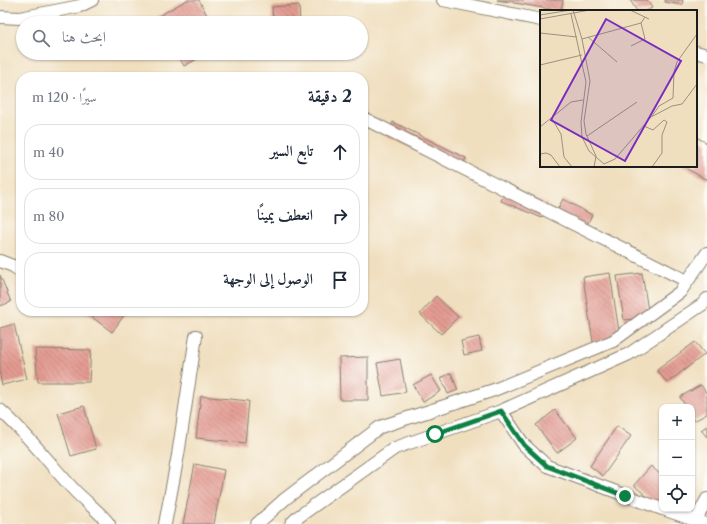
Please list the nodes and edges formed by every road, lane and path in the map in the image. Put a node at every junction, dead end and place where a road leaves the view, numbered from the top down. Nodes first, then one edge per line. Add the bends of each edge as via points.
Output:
1 (92, 0) edge
2 (443, 0) edge
3 (460, 2) edge
4 (30, 16) edge
5 (0, 17) edge
6 (16, 18) edge
7 (540, 20) edge
8 (697, 52) edge
9 (707, 55) edge
10 (368, 121) edge
11 (707, 253) edge
12 (0, 261) edge
13 (16, 268) edge
14 (687, 281) junction
15 (707, 299) edge
16 (196, 336) dead end
17 (0, 410) edge
18 (501, 411) junction
19 (707, 499) edge
20 (659, 508) edge
21 (672, 512) edge
22 (701, 522) edge
23 (109, 524) edge
24 (165, 524) edge
25 (257, 524) edge
26 (291, 524) edge

1 - 4 street via 80,6
2 - 3 street
3 - 7 street
5 - 6 street
8 - 9 street
10 - 14 street
11 - 14 street
12 - 13 street
14 - 25 street via 680,292 613,341 494,390 380,427 285,499
15 - 18 street via 629,354
16 - 24 street
17 - 23 street via 18,425 76,492
18 - 20 street via 524,445 547,466
18 - 26 street via 395,448
19 - 22 street
21 - 22 street

